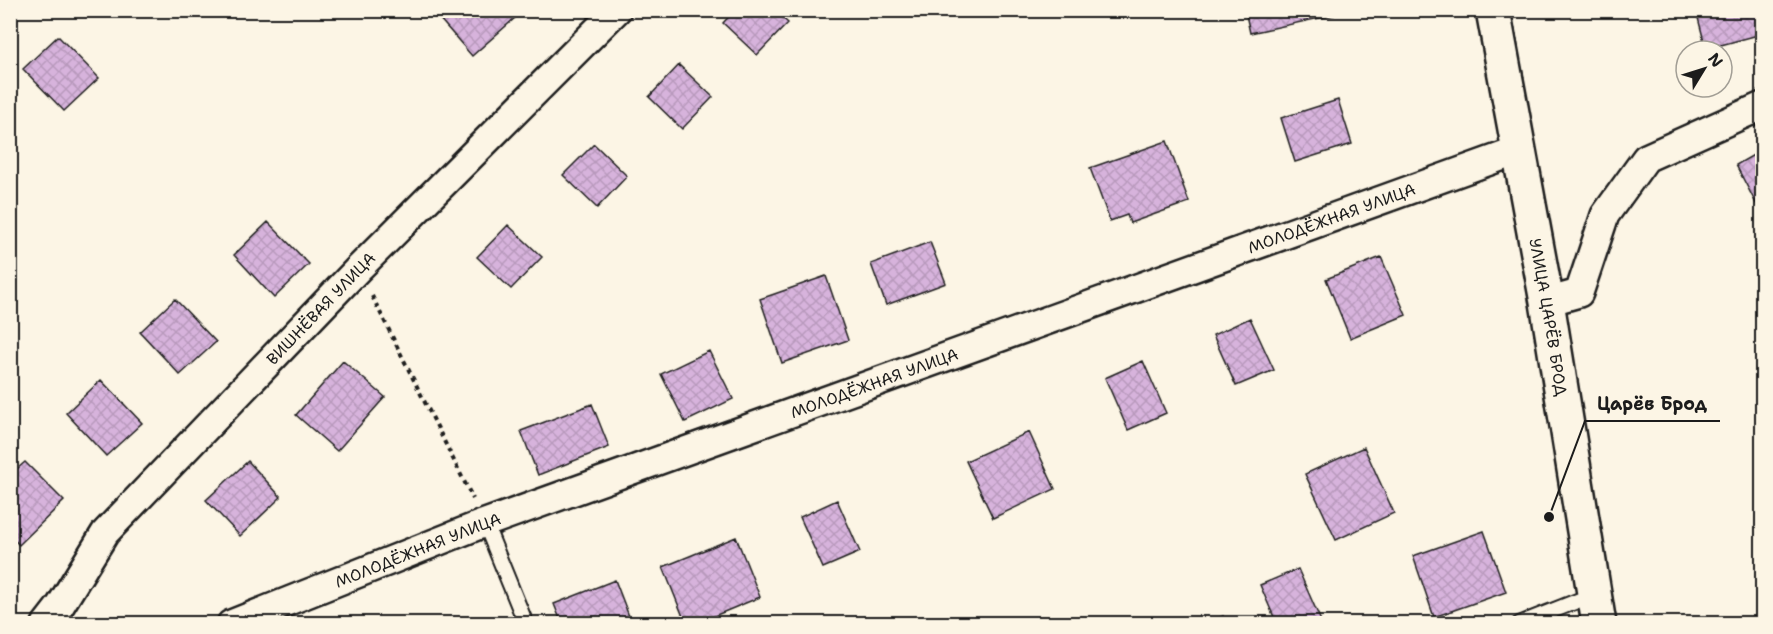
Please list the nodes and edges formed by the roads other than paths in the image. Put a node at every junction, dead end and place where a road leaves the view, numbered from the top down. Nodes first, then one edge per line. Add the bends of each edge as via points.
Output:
1 (616, 10) edge
2 (1493, 10) edge
3 (1762, 106) edge
4 (1520, 150) junction
5 (1547, 302) junction
6 (485, 523) junction
7 (1597, 609) edge
8 (46, 624) edge
9 (231, 624) edge
10 (526, 624) edge
11 (1519, 624) edge

1 - 8 street, ВИШНЁВАЯ УЛИЦА via 358,269 105,533
2 - 4 street, УЛИЦА ЦАРЁВ БРОД
3 - 5 street via 1646,158 1605,215 1579,293
4 - 5 street, УЛИЦА ЦАРЁВ БРОД
4 - 6 street, МОЛОДЁЖНАЯ УЛИЦА
5 - 7 street, УЛИЦА ЦАРЁВ БРОД
6 - 9 street, МОЛОДЁЖНАЯ УЛИЦА
6 - 10 lane
7 - 11 lane

